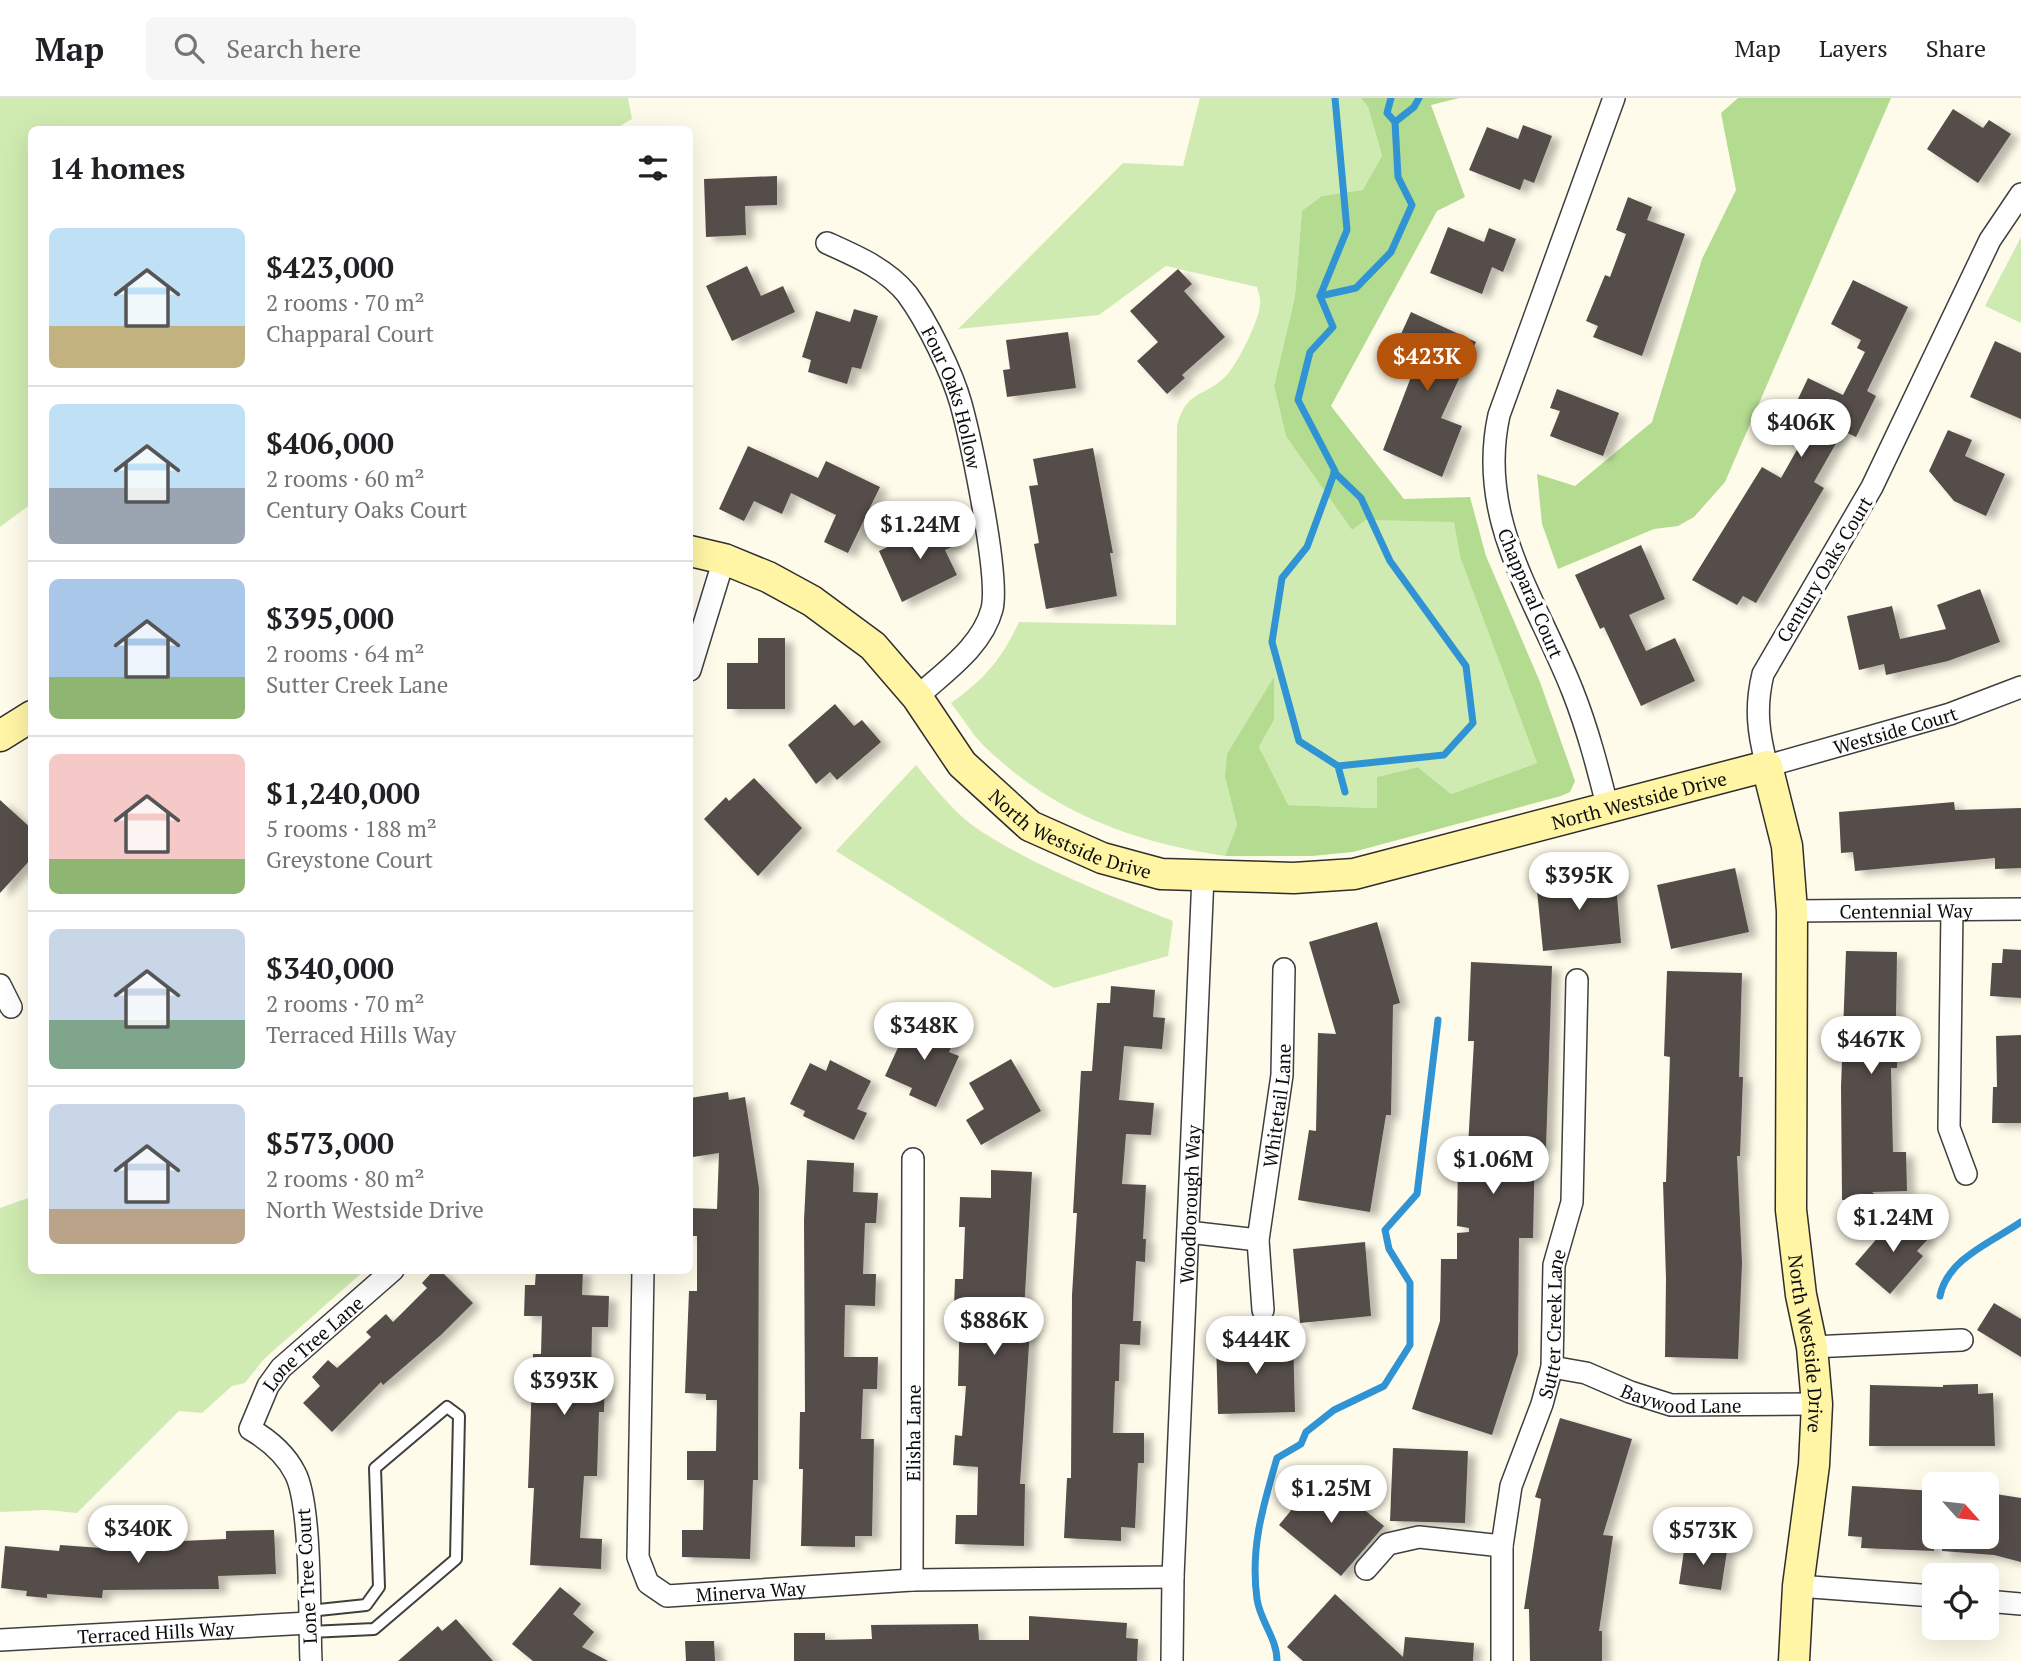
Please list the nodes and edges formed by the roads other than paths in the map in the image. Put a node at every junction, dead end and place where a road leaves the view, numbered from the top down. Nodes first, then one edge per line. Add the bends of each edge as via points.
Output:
1 (1614, 98) edge
2 (2021, 194) edge
3 (827, 243) dead end
4 (693, 552) edge
5 (724, 559) junction
6 (693, 660) edge
7 (2021, 687) edge
8 (917, 697) junction
9 (28, 718) edge
10 (0, 736) edge
11 (1767, 766) junction
12 (1608, 809) junction
13 (1203, 876) junction
14 (2021, 909) edge
15 (1952, 910) junction
16 (1792, 911) junction
17 (1283, 969) dead end
18 (1577, 980) dead end
19 (0, 985) edge
20 (10, 1007) dead end
21 (913, 1159) dead end
22 (1966, 1174) dead end
23 (1188, 1232) junction
24 (1258, 1240) junction
25 (388, 1274) edge
26 (643, 1274) edge
27 (1263, 1310) dead end
28 (1962, 1340) dead end
29 (1812, 1347) junction
30 (1552, 1367) junction
31 (1816, 1404) junction
32 (250, 1429) joint
33 (1502, 1546) junction
34 (1366, 1569) dead end
35 (1173, 1577) junction
36 (912, 1580) junction
37 (1798, 1586) junction
38 (1922, 1595) edge
39 (1999, 1602) edge
40 (2021, 1604) edge
41 (309, 1622) junction
42 (0, 1640) edge
43 (311, 1661) edge
44 (1172, 1661) edge
45 (1502, 1661) edge
46 (1794, 1661) edge

1 - 12 street, Chapparal Court via 1499,415 1492,447 1492,479 1508,544 1589,735
2 - 11 street, Century Oaks Court via 1990,240 1872,487 1763,674 1756,718
3 - 8 street, Four Oaks Hollow via 873,264 907,294 961,402 990,554 992,609 974,645
4 - 5 street, North Westside Drive
5 - 6 street
5 - 8 street, North Westside Drive via 812,601 873,646
7 - 11 street, Westside Court via 1950,714
8 - 13 street, North Westside Drive via 962,764 1030,826 1102,858 1161,874
9 - 10 street
11 - 12 street, North Westside Drive
11 - 16 street, North Westside Drive via 1787,846
12 - 13 street, North Westside Drive via 1354,874
13 - 23 street, Woodborough Way
14 - 15 street, Centennial Way
15 - 16 street, Centennial Way
15 - 22 street via 1949,1128
16 - 29 street, North Westside Drive via 1791,1210
17 - 24 street, Whitetail Lane via 1282,1075
18 - 30 street, Sutter Creek Lane via 1572,1202 1554,1265
19 - 20 street
21 - 36 street, Elisha Lane
23 - 24 street
23 - 35 street, Woodborough Way
24 - 27 street, Whitetail Lane
25 - 32 street, Lone Tree Lane via 281,1368
26 - 36 street, Minerva Way via 638,1557 648,1583 667,1596
28 - 29 street
29 - 31 street, North Westside Drive
30 - 31 street, Baywood Lane via 1586,1373 1671,1405
30 - 33 street, Sutter Creek Lane via 1511,1486
31 - 37 street, North Westside Drive via 1814,1465
32 - 41 street, Lone Tree Court via 283,1454 297,1476 304,1508
33 - 34 street via 1419,1537 1388,1544
33 - 45 street, Sutter Creek Lane
35 - 36 street, Minerva Way
35 - 44 street, Woodborough Way
37 - 38 street
37 - 46 street, North Westside Drive
39 - 40 street
41 - 41 lane via 337,1608 366,1605 379,1587 375,1468 447,1407 459,1416 456,1559 374,1629 336,1631
41 - 42 street, Terraced Hills Way
41 - 43 street, Lone Tree Court

